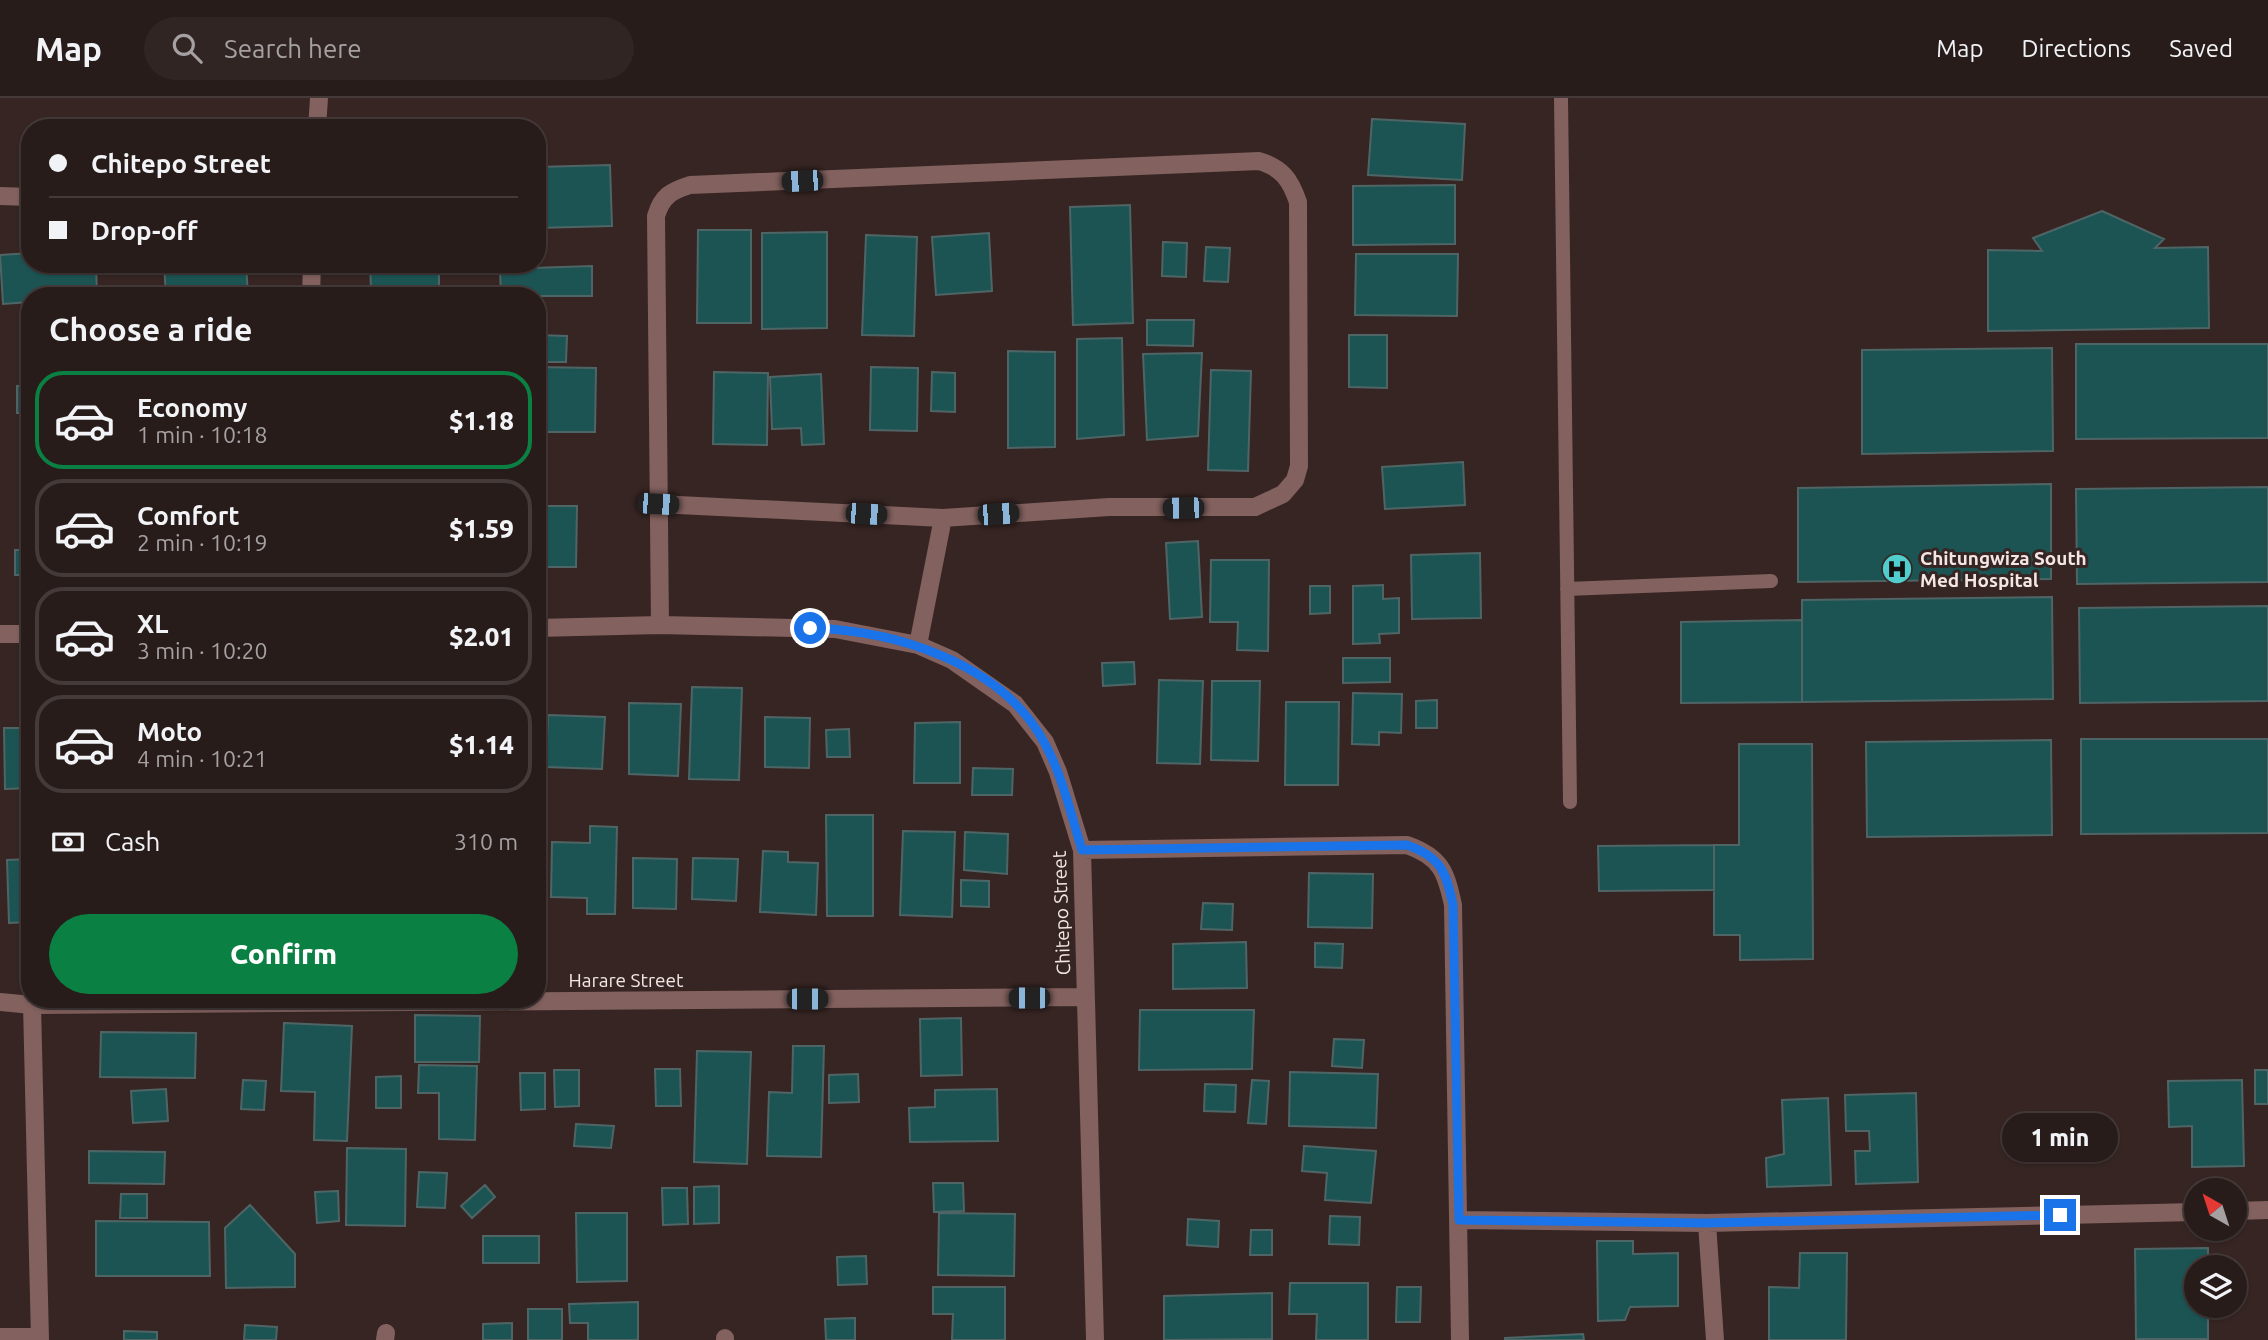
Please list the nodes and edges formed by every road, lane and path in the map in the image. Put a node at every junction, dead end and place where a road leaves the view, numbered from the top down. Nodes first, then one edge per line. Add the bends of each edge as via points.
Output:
1 (320, 98) edge
2 (1561, 98) edge
3 (318, 119) edge
4 (0, 197) edge
5 (21, 197) edge
6 (658, 504) junction
7 (943, 518) junction
8 (1771, 581) dead end
9 (1567, 589) junction
10 (660, 625) junction
11 (546, 628) edge
12 (0, 634) edge
13 (21, 634) edge
14 (918, 645) junction
15 (1570, 802) dead end
16 (1082, 850) junction
17 (1084, 997) junction
18 (0, 1002) edge
19 (546, 1002) edge
20 (21, 1005) edge
21 (32, 1008) edge
22 (2268, 1210) edge
23 (2247, 1211) edge
24 (2184, 1212) edge
25 (1459, 1220) junction
26 (1707, 1223) junction
27 (0, 1335) edge
28 (40, 1337) edge
29 (1095, 1340) edge
30 (1460, 1340) edge
31 (1715, 1340) edge

1 - 3 street
2 - 9 lane
4 - 5 street
6 - 7 street
6 - 7 street via 656,216 660,203 677,189 1259,161 1282,171 1298,201 1299,452 1295,480 1283,494 1255,507 1109,507
6 - 10 street
7 - 14 street
8 - 9 lane
9 - 15 lane
10 - 11 street, Chitepo Street
10 - 14 street, Chitepo Street via 835,629
12 - 13 street
14 - 16 street, Chitepo Street via 952,660 1015,704 1045,742
16 - 17 street, Chitepo Street
16 - 25 street via 1407,845 1427,852 1439,864 1453,905
17 - 19 street, Harare Street
17 - 29 street, Chitepo Street
18 - 20 street, Harare Street
21 - 28 street
22 - 23 street
24 - 26 street
25 - 26 street
25 - 30 street
26 - 31 street
27 - 28 lane

